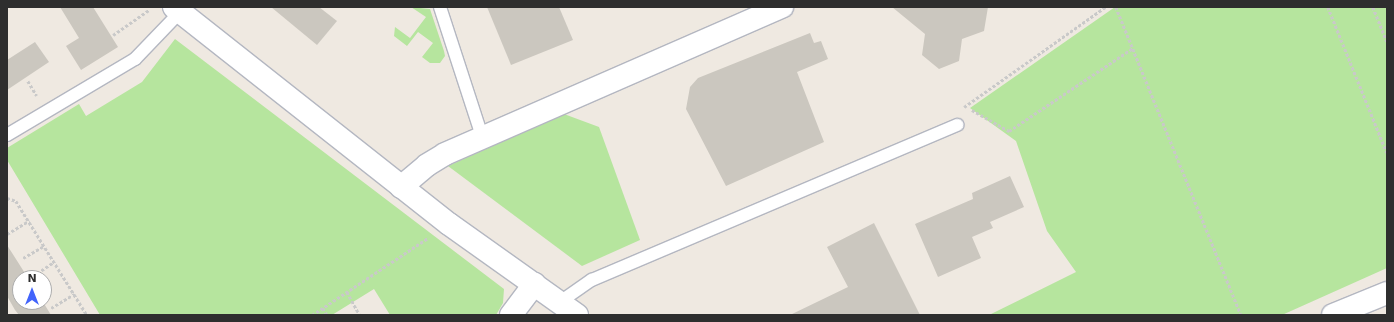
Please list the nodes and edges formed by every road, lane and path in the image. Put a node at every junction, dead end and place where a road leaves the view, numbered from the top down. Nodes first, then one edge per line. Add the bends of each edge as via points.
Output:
1 (440, 7) edge
2 (782, 7) edge
3 (1105, 7) edge
4 (1116, 7) edge
5 (1328, 7) edge
6 (1373, 7) edge
7 (148, 10) dead end
8 (177, 10) edge
9 (113, 35) dead end
10 (1387, 41) edge
11 (1133, 48) junction
12 (964, 106) junction
13 (958, 125) joint
14 (7, 135) edge
15 (483, 139) junction
16 (1387, 153) edge
17 (401, 187) junction
18 (7, 198) edge
19 (29, 221) junction
20 (449, 224) junction
21 (7, 234) edge
22 (44, 246) junction
23 (22, 258) dead end
24 (54, 262) junction
25 (42, 270) edge
26 (534, 284) junction
27 (346, 292) junction
28 (1387, 293) edge
29 (74, 294) junction
30 (560, 302) junction
31 (52, 307) edge
32 (322, 308) junction
33 (87, 315) edge
34 (312, 315) edge
35 (327, 315) edge
36 (360, 315) edge
37 (511, 315) edge
38 (577, 315) edge
39 (1241, 315) edge
40 (1333, 315) edge

1 - 15 lane
2 - 15 street
3 - 12 path
4 - 11 path
5 - 16 path
6 - 10 path
7 - 9 path
8 - 14 lane via 134,60
8 - 17 street
11 - 12 path via 1009,131
11 - 39 path
12 - 13 path
13 - 30 lane via 592,280
15 - 17 street via 435,159
17 - 20 street
18 - 19 path via 16,201
19 - 21 path
19 - 22 path
20 - 26 street
20 - 27 path
22 - 23 path
22 - 24 path
24 - 25 path
24 - 29 path
26 - 30 street
26 - 37 street
27 - 32 path
27 - 36 path
28 - 40 street
29 - 31 path
29 - 33 path
30 - 38 street
32 - 34 path
32 - 35 path

